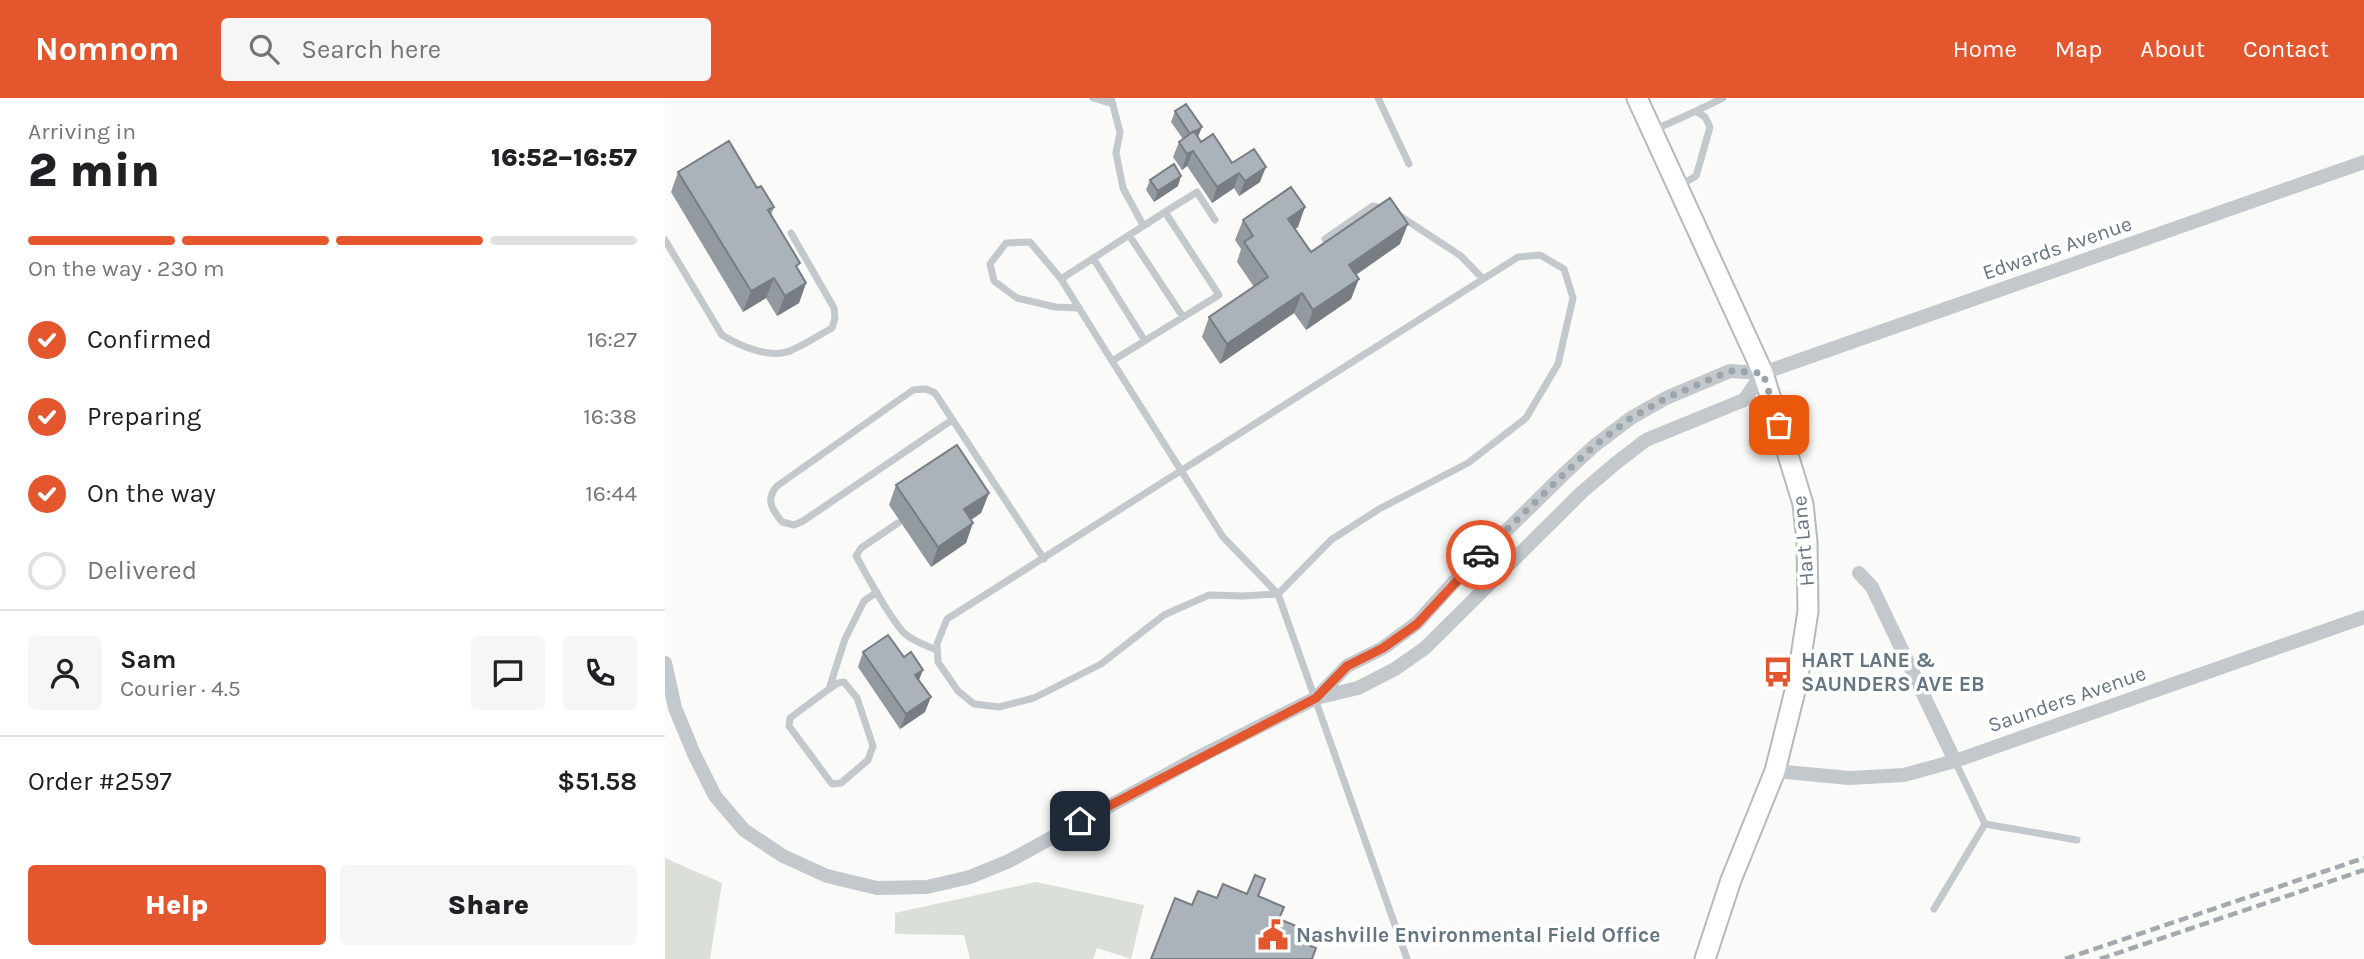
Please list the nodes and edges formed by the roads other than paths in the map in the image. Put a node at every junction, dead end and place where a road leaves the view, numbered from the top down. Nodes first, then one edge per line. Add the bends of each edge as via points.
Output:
1 (1093, 98) edge
2 (1378, 98) edge
3 (1637, 98) edge
4 (1723, 98) edge
5 (1112, 101) edge
6 (1696, 111) junction
7 (1652, 131) junction
8 (2364, 162) edge
9 (1409, 164) dead end
10 (1678, 187) junction
11 (1165, 212) junction
12 (1216, 220) dead end
13 (1147, 224) junction
14 (791, 233) dead end
15 (1129, 235) junction
16 (1325, 239) edge
17 (665, 240) edge
18 (1093, 258) junction
19 (1061, 279) junction
20 (1483, 279) junction
21 (1079, 308) junction
22 (1182, 317) junction
23 (1145, 341) junction
24 (1112, 361) junction
25 (1763, 373) junction
26 (952, 420) junction
27 (1181, 473) junction
28 (898, 523) dead end
29 (1044, 559) junction
30 (1859, 573) dead end
31 (877, 592) junction
32 (1279, 594) junction
33 (2364, 617) edge
34 (937, 650) junction
35 (665, 663) edge
36 (829, 689) junction
37 (1316, 698) junction
38 (1955, 761) junction
39 (1775, 771) junction
40 (1985, 824) junction
41 (2077, 839) dead end
42 (1934, 909) dead end
43 (1407, 959) edge
44 (1705, 959) edge

1 - 5 lane
2 - 9 lane
3 - 7 main road, Hart Lane
4 - 6 lane
5 - 13 lane via 1120,132 1116,153 1123,188 1143,225
6 - 7 lane
6 - 10 lane via 1706,117 1708,137 1696,176
7 - 10 main road, Hart Lane
8 - 25 street, Edwards Avenue
10 - 25 main road, Hart Lane
11 - 12 lane via 1196,191
11 - 13 lane
11 - 22 lane via 1219,295
13 - 15 lane
14 - 17 lane via 834,308 835,318 832,328 775,354 722,335
15 - 18 lane
15 - 22 lane
16 - 20 lane via 1373,206 1384,207 1461,256
18 - 19 lane
18 - 23 lane
19 - 21 lane
19 - 21 lane via 1030,242 1006,243 990,264 994,281 1017,298
20 - 27 lane
20 - 32 lane via 1518,257 1539,255 1564,269 1573,298 1558,364 1526,418 1468,463 1379,509 1331,540
21 - 24 lane
22 - 23 lane
23 - 24 lane
24 - 27 lane
25 - 37 street via 1744,400 1646,440 1616,463 1425,648 1358,688
25 - 37 street via 1730,371 1631,418 1565,473 1417,624 1347,666
25 - 39 main road, Hart Lane via 1803,504 1807,542 1808,611 1797,683
26 - 26 lane via 935,393 913,390 777,486 770,494 770,505 782,522 803,521
26 - 29 lane
27 - 29 lane
27 - 32 lane via 1223,537
28 - 31 lane via 856,556
29 - 34 lane via 947,620
30 - 38 street via 1873,587
31 - 34 lane via 903,632
31 - 36 lane via 864,601 845,639
32 - 34 lane via 1209,595 1164,615 1101,664 1034,698 999,708 974,704 958,691 937,662
32 - 37 lane
33 - 38 street, Saunders Avenue
35 - 37 street via 675,708 694,754 715,796 744,830 783,856 827,876 877,888 927,887 971,877 1009,861
36 - 36 lane via 790,718 789,726 832,784 841,783 867,760 873,746 857,698 844,682
37 - 43 lane
38 - 39 street, Saunders Avenue via 1904,775 1849,778
38 - 40 lane
39 - 44 main road, Hart Lane
40 - 41 lane
40 - 42 lane

